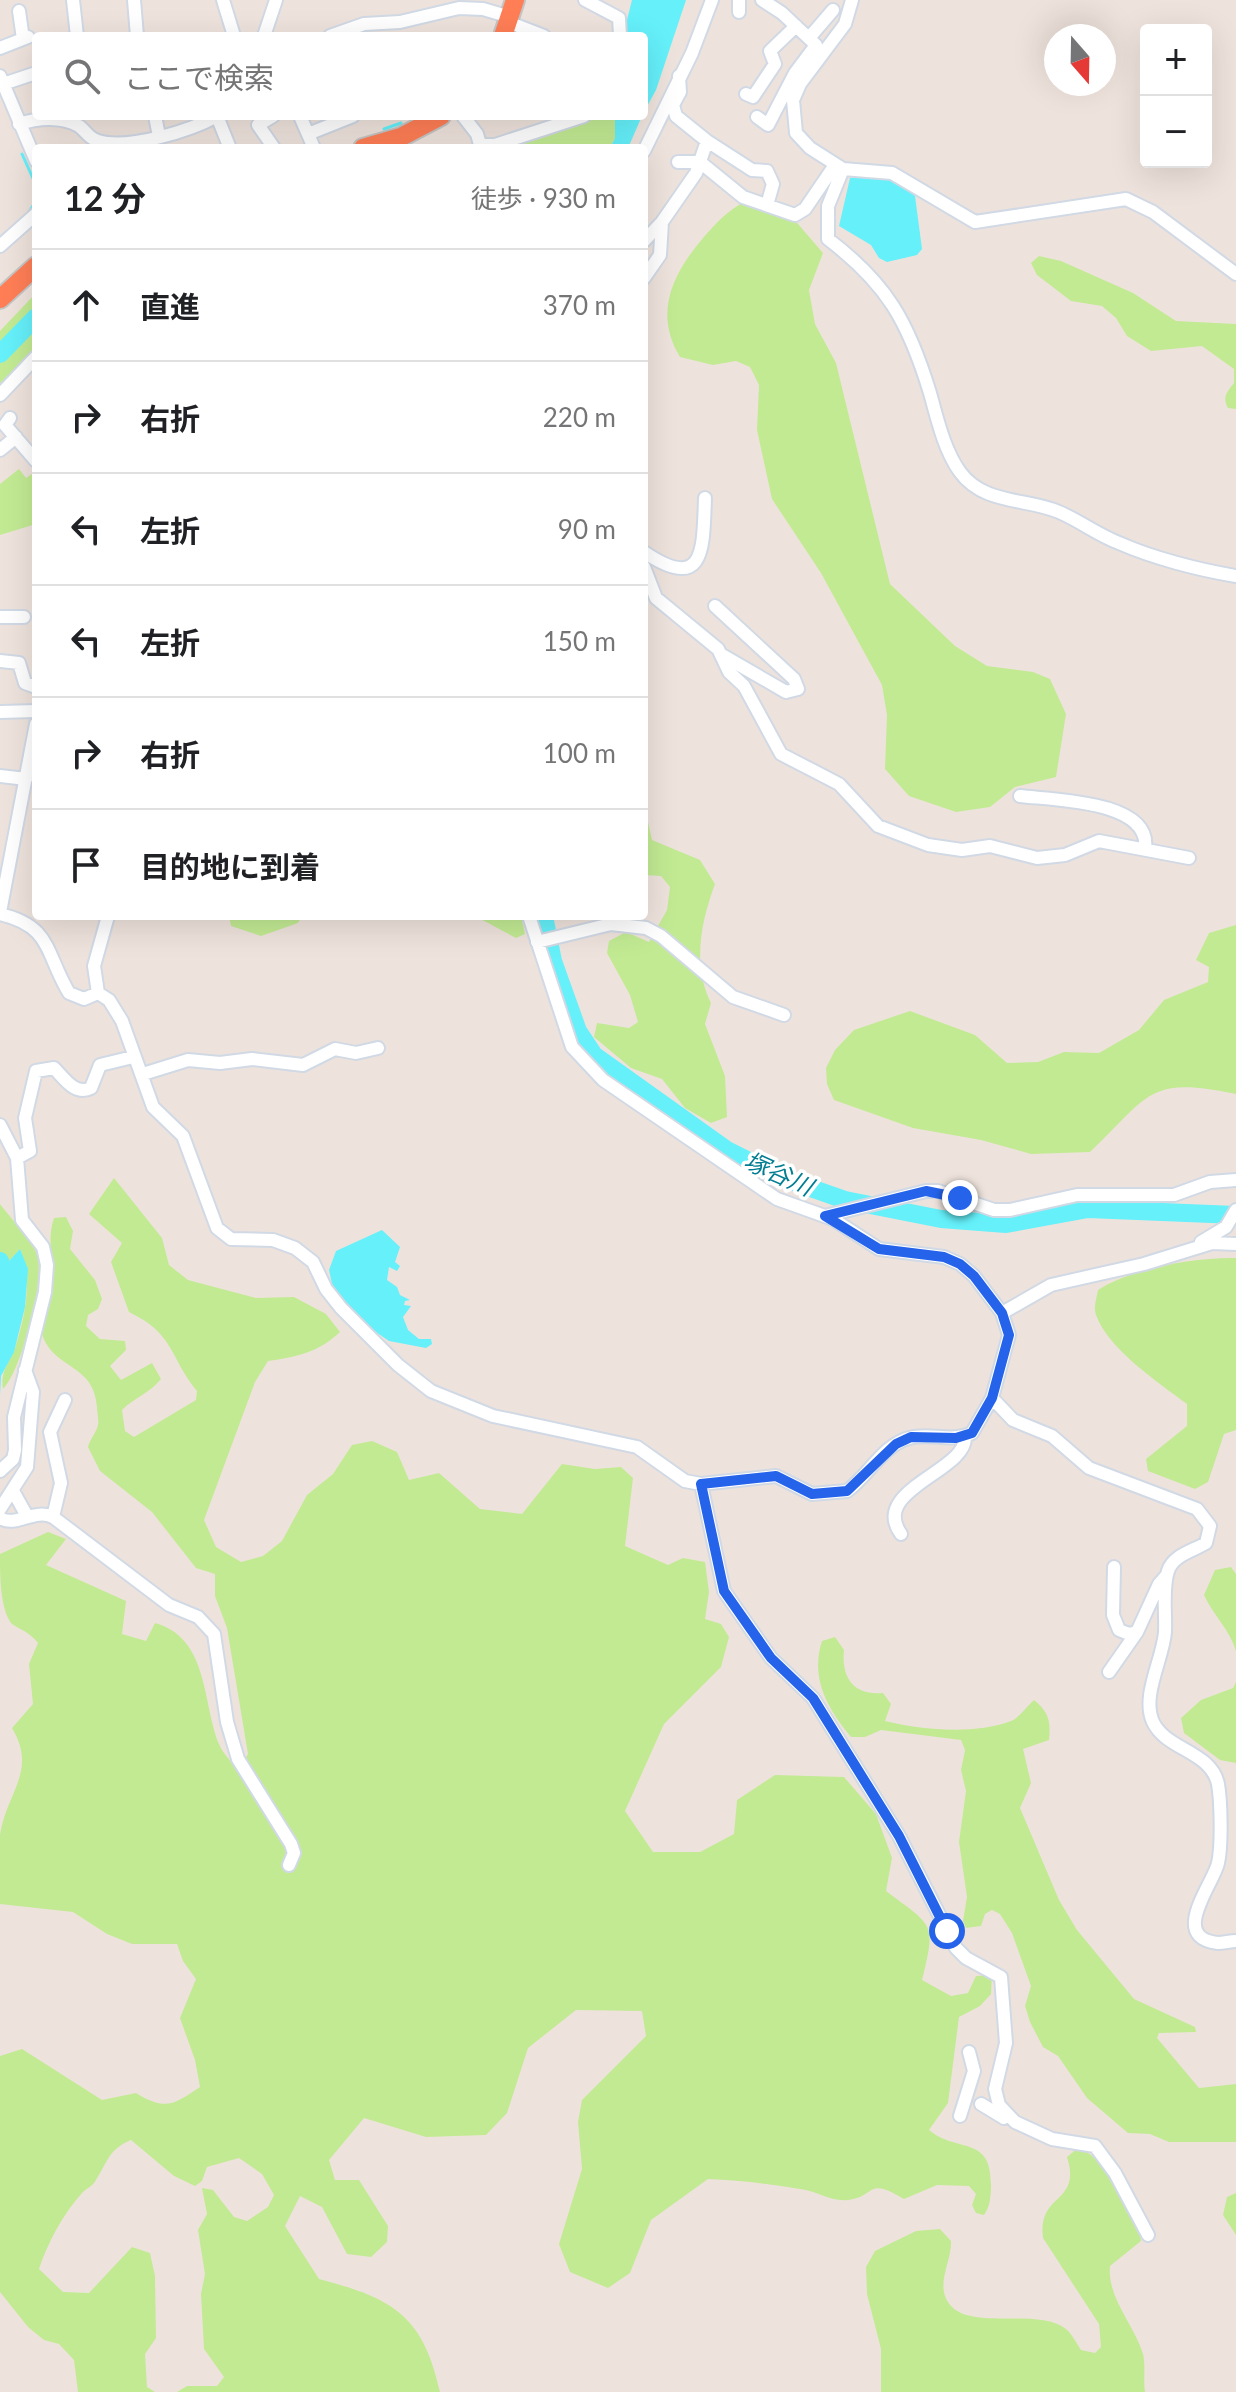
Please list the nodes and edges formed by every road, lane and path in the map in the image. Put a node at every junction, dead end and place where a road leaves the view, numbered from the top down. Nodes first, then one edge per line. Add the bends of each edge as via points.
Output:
1 (73, 0) edge
2 (134, 0) edge
3 (223, 0) edge
4 (276, 0) edge
5 (427, 0) edge
6 (587, 0) edge
7 (712, 0) edge
8 (762, 0) edge
9 (790, 0) edge
10 (852, 0) edge
11 (475, 4) edge
12 (450, 5) edge
13 (833, 10) dead end
14 (19, 11) dead end
15 (782, 13) junction
16 (432, 14) junction
17 (508, 24) edge
18 (796, 26) junction
19 (77, 32) edge
20 (137, 32) edge
21 (233, 32) edge
22 (265, 32) edge
23 (341, 32) edge
24 (532, 32) edge
25 (620, 32) edge
26 (809, 38) junction
27 (0, 48) edge
28 (32, 75) edge
29 (679, 76) junction
30 (2, 86) edge
31 (746, 94) dead end
32 (757, 117) dead end
33 (32, 120) edge
34 (48, 120) edge
35 (156, 120) edge
36 (205, 120) edge
37 (218, 120) edge
38 (266, 120) edge
39 (302, 120) edge
40 (343, 120) edge
41 (433, 120) edge
42 (465, 120) edge
43 (572, 120) edge
44 (19, 124) junction
45 (308, 134) junction
46 (159, 136) junction
47 (707, 141) junction
48 (228, 144) edge
49 (271, 144) edge
50 (312, 144) edge
51 (377, 144) edge
52 (479, 144) edge
53 (498, 144) edge
54 (647, 144) edge
55 (32, 152) edge
56 (678, 162) dead end
57 (700, 162) junction
58 (839, 167) junction
59 (767, 205) junction
60 (32, 218) edge
61 (662, 222) junction
62 (648, 237) edge
63 (0, 246) edge
64 (32, 270) edge
65 (648, 272) edge
66 (1236, 274) edge
67 (0, 299) edge
68 (32, 361) edge
69 (0, 395) edge
70 (10, 418) dead end
71 (16, 437) junction
72 (0, 450) edge
73 (32, 456) edge
74 (705, 498) dead end
75 (648, 555) edge
76 (1236, 576) edge
77 (648, 577) edge
78 (715, 606) dead end
79 (0, 617) edge
80 (24, 617) dead end
81 (722, 655) junction
82 (0, 661) edge
83 (32, 686) edge
84 (32, 711) edge
85 (0, 712) edge
86 (32, 746) edge
87 (0, 776) edge
88 (26, 779) junction
89 (1020, 796) dead end
90 (1145, 849) junction
91 (1189, 858) dead end
92 (0, 913) edge
93 (107, 920) edge
94 (531, 920) edge
95 (539, 941) junction
96 (98, 993) junction
97 (784, 1015) dead end
98 (378, 1048) dead end
99 (133, 1057) junction
100 (143, 1074) junction
101 (0, 1125) edge
102 (17, 1158) junction
103 (1236, 1180) edge
104 (825, 1216) junction
105 (1232, 1221) edge
106 (1236, 1244) edge
107 (1197, 1247) junction
108 (1002, 1313) junction
109 (24, 1367) junction
110 (992, 1398) junction
111 (65, 1400) dead end
112 (965, 1437) junction
113 (0, 1471) edge
114 (701, 1484) junction
115 (13, 1491) junction
116 (0, 1509) edge
117 (27, 1516) junction
118 (53, 1517) junction
119 (0, 1518) edge
120 (901, 1534) dead end
121 (1114, 1567) dead end
122 (1167, 1575) junction
123 (1137, 1632) junction
124 (1109, 1672) dead end
125 (289, 1865) dead end
126 (1236, 1941) edge
127 (969, 2052) dead end
128 (972, 2077) junction
129 (995, 2085) junction
130 (981, 2104) dead end
131 (960, 2116) dead end
132 (1010, 2117) junction
133 (1148, 2235) dead end

1 - 19 street
2 - 20 street
3 - 21 street
4 - 22 street
5 - 16 street
6 - 25 street via 619,18
7 - 29 street
8 - 15 street
9 - 15 street
10 - 58 street via 845,24 793,100 796,133
11 - 12 street
11 - 17 street
12 - 16 street
13 - 26 street
14 - 27 street via 25,38
15 - 18 street
16 - 23 street
17 - 24 street
18 - 26 street
18 - 31 street via 770,51 775,64 753,97
26 - 32 street via 816,45 768,125
28 - 30 street
29 - 47 street via 676,116
29 - 54 street
30 - 44 street
33 - 44 street
34 - 46 street via 77,125 95,140 109,143
35 - 46 street
36 - 46 street
37 - 48 street
38 - 49 street via 258,125
39 - 45 street
40 - 45 street
41 - 51 highway
42 - 52 street
43 - 53 street
44 - 55 street
45 - 50 street
47 - 57 street
47 - 59 street via 752,170 767,171 773,184
56 - 57 street
57 - 59 street via 743,197
57 - 61 street
58 - 59 street via 800,213
58 - 66 street via 892,173 962,217 983,223 1126,199 1153,212
58 - 76 street via 828,206 828,239 870,272 892,302 950,453 972,485 1019,504 1058,511 1118,543
60 - 63 street
61 - 62 street
61 - 65 street via 660,255
64 - 67 highway
68 - 69 street
70 - 71 street via 5,425
71 - 72 street
71 - 73 street
74 - 75 street via 699,560 679,570
77 - 81 street via 656,598
78 - 81 street via 794,679 798,689 786,692
79 - 80 street
81 - 90 street via 781,754 839,784 860,810 888,831 928,845 962,850 990,846 1037,858 1065,855 1099,841
82 - 83 street via 19,663 25,683
84 - 85 street
86 - 88 street
87 - 88 street
88 - 92 street
89 - 90 street via 1117,811 1138,822
90 - 91 street
92 - 96 street via 39,930 69,993 84,999
93 - 96 street via 94,966
94 - 95 street
95 - 97 street via 611,924 646,928 733,997
95 - 104 street via 572,1047 603,1080 752,1184
96 - 99 street via 116,1008
98 - 100 street via 356,1053 335,1049 303,1065 188,1060
99 - 100 street
99 - 102 street via 100,1065 91,1088 84,1091 54,1068 36,1071 25,1118 30,1151
100 - 114 street via 153,1107 183,1136 223,1235 295,1248 313,1262 341,1308 431,1391 493,1416 637,1447 685,1481
101 - 102 street
102 - 109 street via 22,1220 43,1247 47,1265
103 - 104 street via 1210,1182 1174,1195 1077,1195 1010,1210 977,1206 938,1191
104 - 108 street via 879,1249 960,1264
105 - 107 street
106 - 107 street
107 - 108 street via 1051,1285
108 - 110 street via 1009,1335
109 - 113 street via 13,1459
109 - 115 street via 33,1392 33,1414 27,1467
110 - 112 street via 978,1427
110 - 122 street via 1013,1420 1052,1436 1097,1473 1180,1501 1205,1516 1210,1526 1206,1543 1174,1560
111 - 118 street via 50,1432 61,1483
112 - 114 street via 911,1437 896,1444 857,1484 830,1495 812,1494 776,1476
112 - 120 street via 960,1451 901,1500 895,1526
114 - 129 street via 724,1591 771,1658 813,1698 899,1836 956,1948 1001,1977 1006,2043
115 - 116 street
115 - 117 street
117 - 118 street
117 - 119 street via 15,1521
118 - 125 street via 169,1605 208,1624 231,1739 291,1844
121 - 123 street via 1113,1615 1119,1630
122 - 123 street
122 - 126 street via 1165,1636 1149,1703 1152,1720 1215,1777 1219,1861 1196,1906 1195,1923 1215,1943
123 - 124 street
127 - 128 street
128 - 129 street
128 - 131 street
129 - 132 street via 999,2105
130 - 132 street
132 - 133 street via 1052,2139 1095,2146

